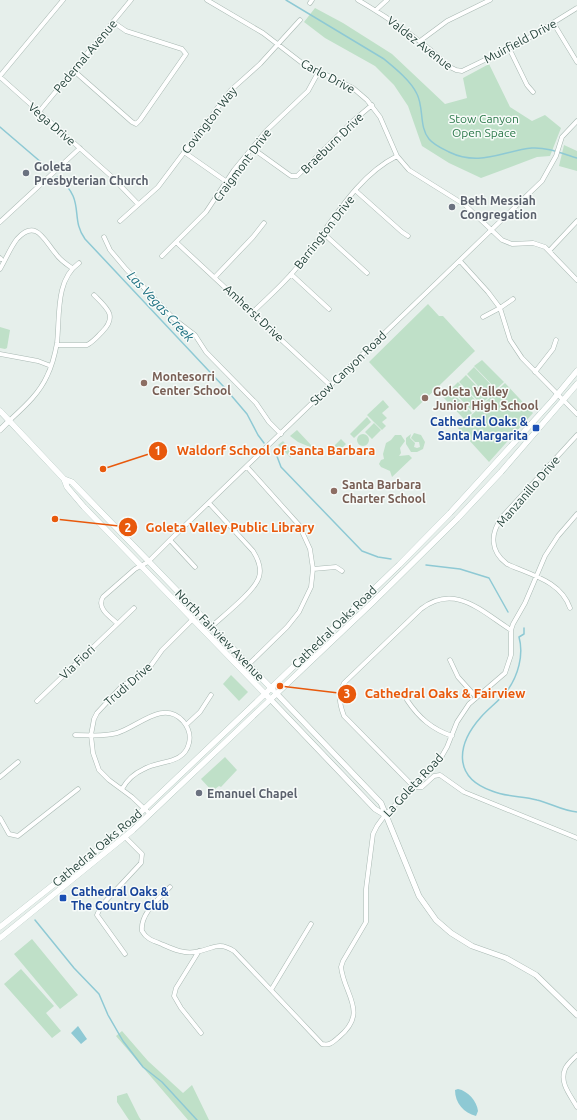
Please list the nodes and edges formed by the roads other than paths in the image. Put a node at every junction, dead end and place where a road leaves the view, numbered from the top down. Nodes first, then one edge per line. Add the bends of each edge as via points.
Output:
1 (63, 0) edge
2 (131, 0) edge
3 (207, 0) edge
4 (358, 0) edge
5 (387, 0) edge
6 (490, 0) edge
7 (577, 8) edge
8 (376, 10) junction
9 (300, 20) dead end
10 (113, 22) junction
11 (554, 24) junction
12 (420, 41) junction
13 (278, 44) junction
14 (509, 48) junction
15 (577, 62) edge
16 (73, 70) junction
17 (319, 71) junction
18 (462, 71) joint
19 (0, 76) edge
20 (533, 92) dead end
21 (372, 105) junction
22 (38, 113) junction
23 (577, 121) edge
24 (80, 148) junction
25 (252, 148) junction
26 (184, 152) junction
27 (397, 156) junction
28 (227, 182) junction
29 (356, 191) junction
30 (138, 204) junction
31 (577, 221) edge
32 (0, 222) edge
33 (120, 222) dead end
34 (264, 223) dead end
35 (492, 231) junction
36 (323, 233) junction
37 (408, 236) dead end
38 (104, 237) dead end
39 (176, 242) junction
40 (549, 251) junction
41 (162, 256) dead end
42 (1, 260) edge
43 (460, 261) junction
44 (79, 263) dead end
45 (72, 268) junction
46 (0, 269) edge
47 (367, 273) dead end
48 (291, 274) junction
49 (215, 277) junction
50 (577, 280) edge
51 (94, 295) dead end
52 (513, 299) dead end
53 (500, 308) junction
54 (329, 309) dead end
55 (253, 312) junction
56 (482, 317) dead end
57 (556, 340) dead end
58 (57, 345) junction
59 (0, 354) edge
60 (51, 366) junction
61 (535, 372) junction
62 (577, 372) edge
63 (577, 384) edge
64 (331, 386) junction
65 (557, 394) junction
66 (563, 400) junction
67 (0, 411) edge
68 (577, 414) edge
69 (10, 421) junction
70 (0, 430) edge
71 (281, 434) junction
72 (577, 435) edge
73 (247, 467) junction
74 (64, 480) junction
75 (209, 503) junction
76 (577, 514) edge
77 (170, 540) junction
78 (148, 562) junction
79 (142, 567) junction
80 (195, 567) dead end
81 (313, 569) junction
82 (342, 571) dead end
83 (535, 576) junction
84 (134, 608) dead end
85 (570, 608) dead end
86 (192, 620) junction
87 (117, 624) junction
88 (211, 627) junction
89 (511, 630) junction
90 (450, 660) dead end
91 (248, 664) junction
92 (271, 688) junction
93 (265, 694) junction
94 (277, 694) junction
95 (211, 695) dead end
96 (476, 697) junction
97 (271, 700) junction
98 (407, 700) dead end
99 (36, 701) dead end
100 (186, 725) junction
101 (75, 735) dead end
102 (91, 735) junction
103 (452, 736) junction
104 (18, 762) dead end
105 (0, 778) edge
106 (414, 787) junction
107 (78, 789) dead end
108 (122, 789) junction
109 (145, 809) junction
110 (150, 814) junction
111 (385, 815) junction
112 (0, 818) edge
113 (125, 837) junction
114 (577, 838) edge
115 (170, 887) dead end
116 (311, 924) dead end
117 (1, 926) edge
118 (6, 932) junction
119 (0, 938) edge
120 (200, 951) junction
121 (125, 954) dead end
122 (271, 990) junction
123 (577, 1015) edge
124 (201, 1033) dead end
125 (577, 1055) edge
126 (577, 1107) edge

1 - 19 street
2 - 10 street, Pedernal Avenue
3 - 13 street, Carlo Drive
4 - 8 street, Valdez Avenue
5 - 8 street
6 - 12 street via 447,21
7 - 11 street, Muirfield Drive
8 - 12 street, Valdez Avenue
9 - 13 street, Covington Way
10 - 16 street, Pedernal Avenue
10 - 16 street via 126,31 182,49 188,54 136,124
11 - 14 street, Muirfield Drive
11 - 15 street
12 - 18 street, Valdez Avenue via 450,67
13 - 17 street, Carlo Drive via 302,63
13 - 26 street, Covington Way via 231,90
14 - 18 street, Muirfield Drive
14 - 20 street
16 - 22 street, Pedernal Avenue
17 - 21 street, Carlo Drive via 354,88
17 - 25 street, Craigmont Drive via 308,91 276,120
19 - 22 street, Vega Drive
21 - 25 street, Braeburn Drive via 325,147 298,178 289,175
21 - 27 street, Carlo Drive
22 - 24 street, Vega Drive
23 - 35 street, Stow Canyon Road via 564,133 556,156 542,181
24 - 30 street, Vega Drive
24 - 32 street
25 - 28 street, Craigmont Drive
26 - 28 street
26 - 30 street, Covington Way via 158,187
27 - 29 street, Barrington Drive via 382,165
27 - 35 street, Carlo Drive via 409,170 465,206
28 - 39 street, Craigmont Drive via 206,212
29 - 36 street, Barrington Drive
29 - 37 street
30 - 33 street, Covington Way
31 - 40 street
34 - 49 street
35 - 40 street, Carlo Drive via 505,242 540,244
35 - 43 street, Stow Canyon Road
36 - 47 street
36 - 48 street, Barrington Drive
38 - 71 street via 110,250 126,269 174,319 195,335 206,352 256,403
39 - 41 street, Craigmont Drive
39 - 49 street, Amherst Drive
40 - 50 street, Carlo Drive
42 - 45 street via 17,239 26,231 32,230 40,233 57,256
42 - 46 street
43 - 53 street
43 - 64 street, Stow Canyon Road
44 - 45 street
45 - 58 street via 62,290
48 - 54 street
48 - 55 street, Barrington Drive
49 - 55 street, Amherst Drive
51 - 58 street via 110,314 107,327 87,345
52 - 53 street
53 - 56 street
53 - 61 street via 510,340
55 - 64 street, Amherst Drive
57 - 61 street via 553,349
58 - 60 street
59 - 60 street
60 - 69 street via 39,390
61 - 65 street
62 - 65 main road, Cathedral Oaks Road
63 - 66 main road, Cathedral Oaks Road
64 - 71 street, Stow Canyon Road
65 - 66 street
65 - 92 main road, Cathedral Oaks Road via 445,518
66 - 68 street
66 - 94 main road, Cathedral Oaks Road via 457,519
67 - 69 main road, North Fairview Avenue
69 - 70 street
69 - 74 main road, North Fairview Avenue
71 - 73 street, Stow Canyon Road
72 - 83 street, Manzanillo Drive via 502,517 494,532 493,545 500,559
73 - 75 street, Stow Canyon Road
73 - 81 street via 299,525 310,549
74 - 78 main road, North Fairview Avenue via 72,482
74 - 79 main road, North Fairview Avenue via 80,502
75 - 77 street, Stow Canyon Road
75 - 88 street via 253,551 260,570 253,588
76 - 83 street, La Goleta Road via 551,545
77 - 78 street, Stow Canyon Road
77 - 80 street
78 - 79 street, Stow Canyon Road
78 - 88 main road, North Fairview Avenue
79 - 86 main road, North Fairview Avenue
79 - 87 street, Stow Canyon Road via 135,569 101,601 103,609
81 - 82 street via 336,567
81 - 91 street via 311,587 299,612
83 - 85 street, Manzanillo Drive via 555,585 566,596
83 - 89 street, La Goleta Road via 526,603
84 - 87 street, Via Fiori
86 - 93 main road, North Fairview Avenue
86 - 102 street, Trudi Drive via 162,650 147,671 122,686 97,713
87 - 99 street, Via Fiori
88 - 91 main road, North Fairview Avenue
89 - 96 street, La Goleta Road via 511,655 505,673
89 - 106 street via 462,600 449,597 435,600 421,609 344,683 339,693 339,701 344,716
90 - 96 street via 458,677
91 - 92 main road, North Fairview Avenue
92 - 93 main road, Cathedral Oaks Road
92 - 94 main road, North Fairview Avenue
93 - 97 main road, North Fairview Avenue
93 - 109 main road, Cathedral Oaks Road
94 - 97 main road, Cathedral Oaks Road
94 - 111 street, North Fairview Avenue via 376,797
95 - 100 street via 200,712
96 - 103 street, La Goleta Road via 463,713
97 - 110 main road, Cathedral Oaks Road
97 - 111 street, North Fairview Avenue via 375,809
98 - 103 street via 427,724
100 - 102 street via 176,715 164,712 152,715 125,730 107,735
100 - 108 street via 190,738 182,755 172,761 144,768 128,780
101 - 102 street
102 - 108 street, Trudi Drive via 92,753 99,770
103 - 106 street, La Goleta Road via 439,761
104 - 105 street
106 - 111 street, La Goleta Road
106 - 114 street via 422,787 434,776 440,775 464,792
107 - 112 street via 18,836 9,834
108 - 109 street, Trudi Drive
109 - 110 street, Trudi Drive
109 - 117 main road, Cathedral Oaks Road
110 - 113 main road, Cathedral Oaks Road
111 - 122 street, La Goleta Road via 373,834 366,889 366,922 341,967 354,1008 349,1027 331,1044 322,1044
111 - 123 street, North Fairview Avenue via 419,896 436,920 472,946 506,958 536,975
113 - 118 main road, Cathedral Oaks Road
113 - 121 street via 142,854 141,863 101,906 98,915
115 - 120 street, La Goleta Road via 147,912 141,925 142,931 147,938 179,951
116 - 122 street
117 - 118 street
118 - 119 main road, Cathedral Oaks Road
120 - 122 street, La Goleta Road via 221,945 227,947
120 - 124 street via 176,988 174,996
125 - 126 street via 565,1069 564,1082

